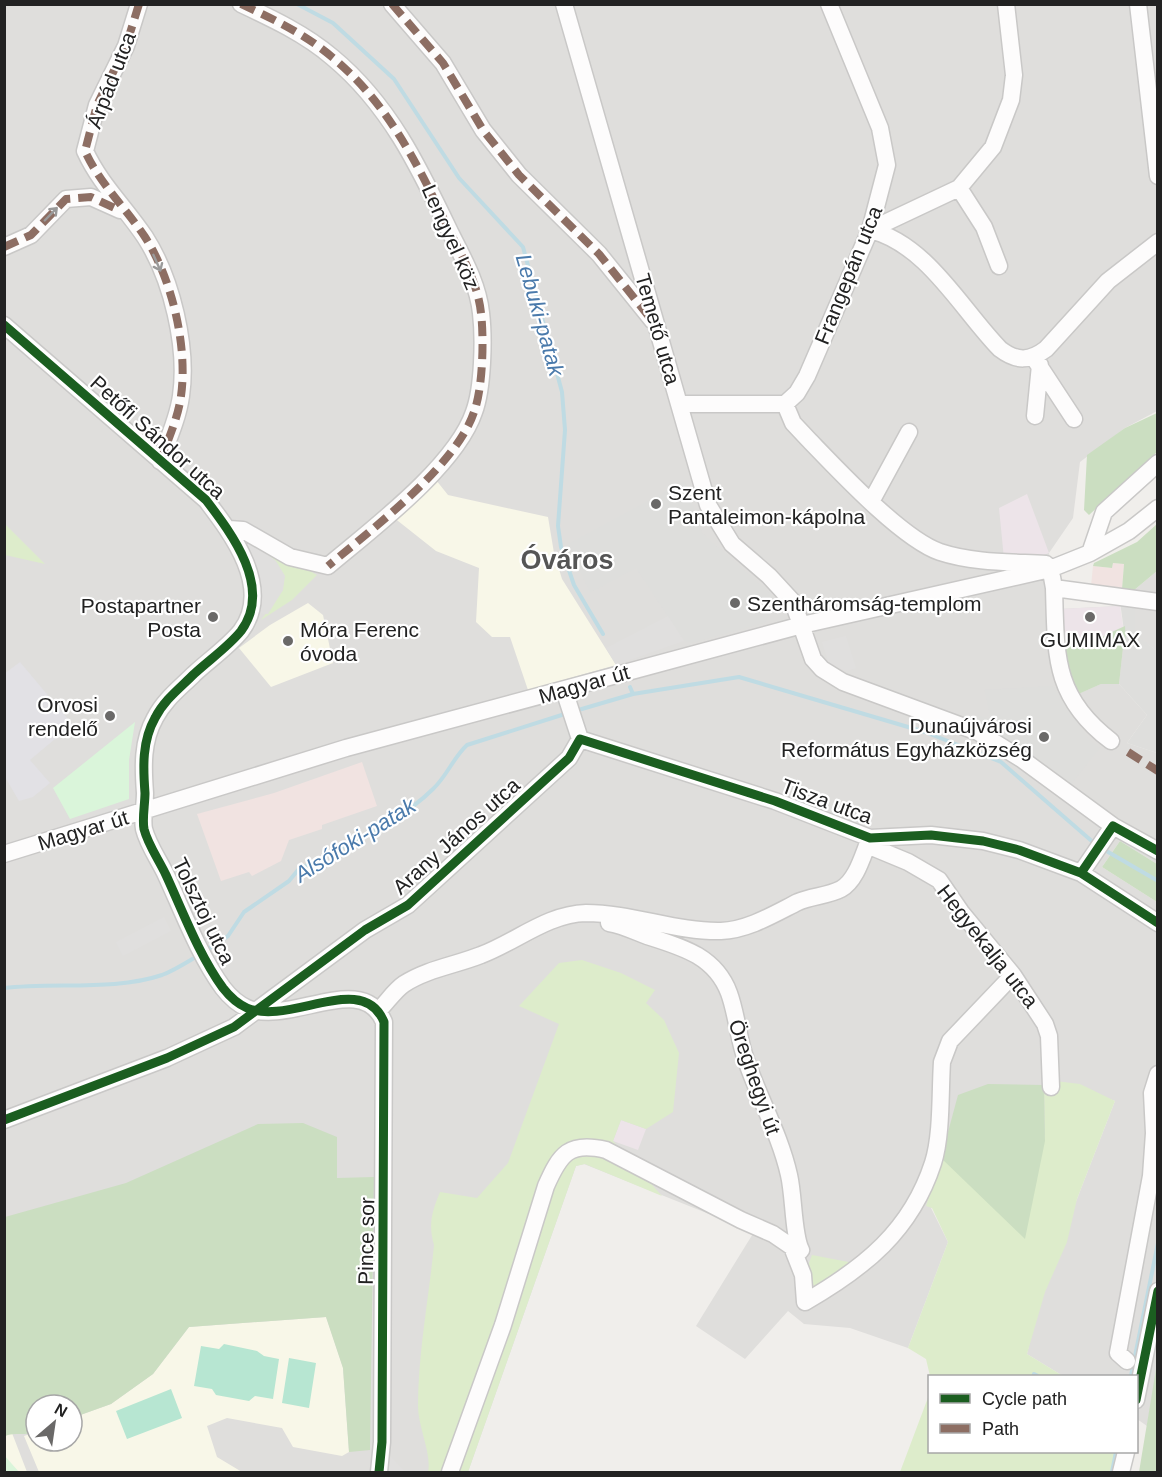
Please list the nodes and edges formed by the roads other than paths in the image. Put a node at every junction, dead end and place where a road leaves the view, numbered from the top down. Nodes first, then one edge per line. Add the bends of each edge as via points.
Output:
1 (139, 4) edge
2 (241, 4) edge
3 (392, 4) edge
4 (564, 4) edge
5 (829, 4) edge
6 (1006, 4) edge
7 (1138, 4) edge
8 (1158, 176) edge
9 (959, 188) junction
10 (126, 214) junction
11 (870, 230) junction
12 (1158, 242) edge
13 (4, 248) edge
14 (999, 266) dead end
15 (4, 325) edge
16 (659, 329) junction
17 (1037, 362) junction
18 (680, 404) junction
19 (785, 404) junction
20 (1035, 416) dead end
21 (1074, 419) dead end
22 (909, 432) dead end
23 (159, 461) junction
24 (1158, 463) edge
25 (872, 500) junction
26 (1158, 508) edge
27 (229, 530) junction
28 (1090, 553) junction
29 (328, 566) joint
30 (1056, 567) junction
31 (1054, 588) junction
32 (1158, 602) edge
33 (802, 625) junction
34 (565, 695) junction
35 (580, 739) junction
36 (1111, 741) dead end
37 (145, 811) junction
38 (1109, 831) junction
39 (869, 842) junction
40 (1158, 851) edge
41 (4, 854) edge
42 (1081, 873) junction
43 (1158, 923) edge
44 (665, 933) junction
45 (1013, 975) junction
46 (379, 1010) junction
47 (257, 1011) junction
48 (1158, 1074) edge
49 (1051, 1088) dead end
50 (4, 1120) edge
51 (795, 1249) junction
52 (1158, 1291) edge
53 (1127, 1360) dead end
54 (1138, 1395) edge
55 (1126, 1453) edge
56 (379, 1473) edge
57 (450, 1473) edge
58 (1122, 1473) edge

1 - 10 street, Árpád utca via 126,46 97,105 85,151 95,173
2 - 29 street, Lengyel köz via 311,41 332,57 396,127 417,161 472,278 481,312 475,412 458,444 427,478
3 - 16 street via 443,63 483,130 519,175 599,254
4 - 16 street, Temető utca
5 - 11 street, Frangepán utca via 880,128 887,165
6 - 9 street via 1014,75 1011,100 993,147
7 - 8 street
9 - 11 street
9 - 14 street via 984,227
13 -> 10 street via 31,235 66,199 74,196 101,200
10 -> 23 street, Árpád utca via 146,238 158,264 182,339 181,396
11 - 17 street via 890,235 929,268 1010,357
11 - 19 street, Frangepán utca via 807,376
12 - 17 street via 1108,281
15 - 23 street, Petőfi Sándor utca
16 - 18 street, Temető utca
17 - 20 street
17 - 21 street
18 - 19 street
18 - 33 street, Temető utca via 708,505 720,527 732,544 789,597
19 - 25 street via 793,423
22 - 25 street
23 - 27 street, Petőfi Sándor utca via 206,500
24 - 28 street via 1104,512
25 - 30 street via 915,540 940,552
26 - 28 street, Magyar út via 1129,531
27 - 29 street, Petőfi Sándor utca via 243,530 290,557
27 - 37 street, Petőfi Sándor utca via 249,574 250,610 241,630 155,716 144,748
28 - 30 street, Magyar út
30 - 31 street
30 - 33 street, Magyar út
31 - 32 street
31 - 36 street via 1055,648 1065,687 1086,721
33 - 34 street, Magyar út
33 - 38 street, Temető utca via 813,659 822,669 843,682 978,732 1023,760
34 - 35 street
34 - 37 street, Magyar út via 346,748
35 - 39 street, Tisza utca via 774,801
35 - 47 street, Arany János utca via 569,758 408,905 365,930
37 - 41 street, Magyar út
37 - 47 street, Tolsztoj utca via 144,829 223,988 235,1002
38 - 40 street, Temető utca
38 - 42 street
39 - 42 street, Tisza utca via 931,835 983,841
39 - 44 street via 856,872 841,889 812,896 762,920 722,931
39 - 45 street, Hegyekalja utca via 939,880
42 - 43 street, Tisza utca
44 - 46 street, Öreghegyi út via 564,917 548,921 482,955 416,977 401,985
44 - 51 street, Öreghegyi út via 711,964 729,994 745,1058 789,1175
45 - 49 street, Hegyekalja utca via 1046,1024
45 - 51 street, Öreghegyi út via 950,1041 942,1062 933,1163 890,1241 805,1302
46 - 47 street via 362,999 346,999 292,1010
46 - 56 street, Pince sor via 384,1022 386,1065
47 - 50 street, Arany János utca via 215,1038 167,1059
48 - 53 street via 1152,1093 1151,1176 1118,1353
51 - 57 street via 773,1234 606,1150 591,1146 566,1153 546,1186 503,1325
52 - 54 street
55 - 58 street

